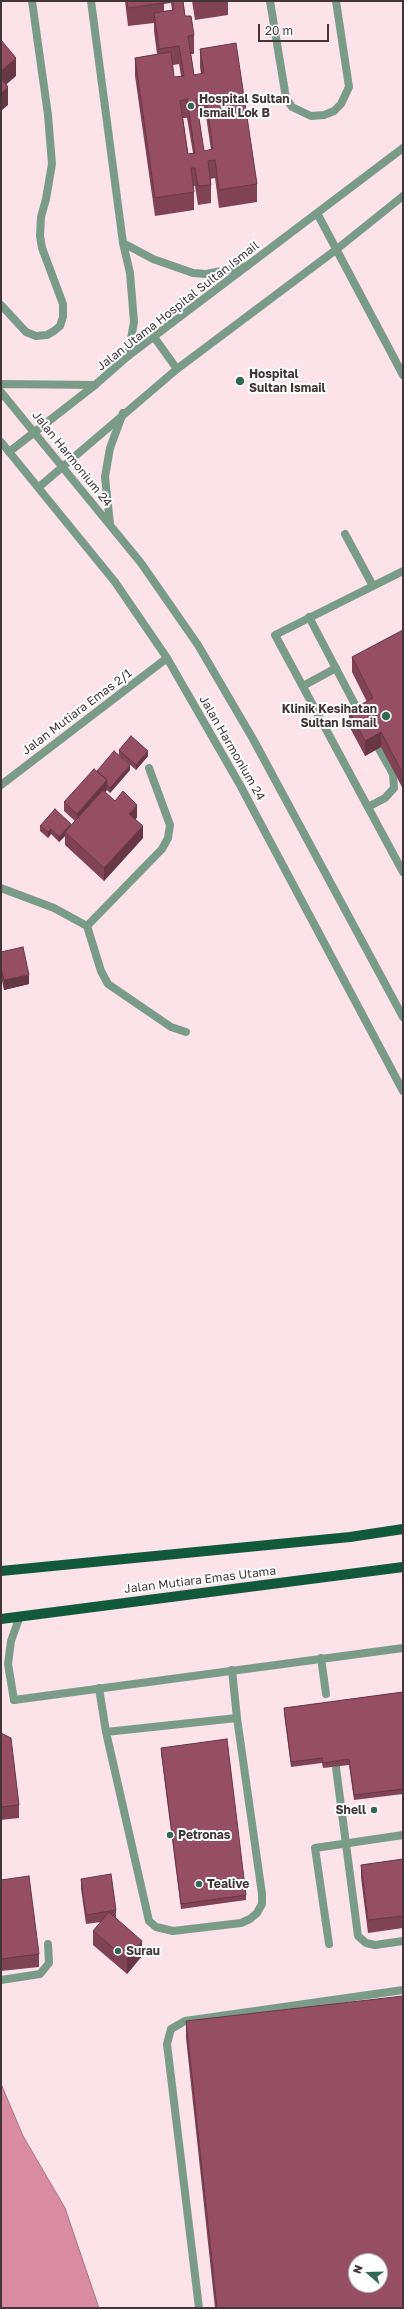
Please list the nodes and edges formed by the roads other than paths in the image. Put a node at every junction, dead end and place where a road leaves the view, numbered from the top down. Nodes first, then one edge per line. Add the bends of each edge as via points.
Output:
1 (32, 1) edge
2 (91, 1) edge
3 (270, 1) edge
4 (336, 1) edge
5 (403, 148) edge
6 (403, 196) edge
7 (317, 213) junction
8 (123, 243) junction
9 (337, 249) junction
10 (247, 266) junction
11 (1, 305) edge
12 (154, 337) junction
13 (128, 356) junction
14 (177, 369) junction
15 (403, 375) edge
16 (1, 384) edge
17 (95, 385) junction
18 (1, 392) edge
19 (123, 413) junction
20 (35, 432) junction
21 (1, 442) edge
22 (10, 452) junction
23 (62, 466) junction
24 (38, 487) junction
25 (110, 525) junction
26 (345, 534) dead end
27 (403, 571) edge
28 (373, 586) junction
29 (310, 617) junction
30 (167, 658) junction
31 (336, 668) junction
32 (303, 686) junction
33 (363, 719) edge
34 (379, 749) edge
35 (149, 768) dead end
36 (1, 785) edge
37 (368, 807) junction
38 (403, 872) edge
39 (1, 888) edge
40 (87, 926) junction
41 (403, 1017) edge
42 (186, 1032) dead end
43 (403, 1091) edge
44 (403, 1528) edge
45 (403, 1567) edge
46 (1, 1571) edge
47 (20, 1616) junction
48 (1, 1619) edge
49 (403, 1648) edge
50 (321, 1658) junction
51 (232, 1670) junction
52 (99, 1688) junction
53 (326, 1694) dead end
54 (237, 1718) junction
55 (106, 1732) junction
56 (335, 1760) edge
57 (403, 1835) edge
58 (345, 1843) junction
59 (403, 1941) edge
60 (48, 1944) dead end
61 (329, 1944) dead end
62 (1, 1980) edge
63 (403, 1990) edge
64 (199, 2308) edge

1 - 11 street via 52,164 41,217 40,236 63,304 63,317 60,326 54,331 36,336 26,332
2 - 8 street
3 - 4 street via 286,98 292,107 311,116 334,111 342,104 349,87
5 - 7 street, Jalan Utama Hospital Sultan Ismail
6 - 9 street
7 - 9 street
7 - 10 street, Jalan Utama Hospital Sultan Ismail
8 - 10 street via 153,259 193,273 206,274
8 - 13 street via 130,273 134,322
9 - 14 street
9 - 15 street
10 - 12 street, Jalan Utama Hospital Sultan Ismail
12 - 13 street, Jalan Utama Hospital Sultan Ismail
12 - 14 street
13 - 17 street, Jalan Utama Hospital Sultan Ismail
14 - 19 street
16 - 17 street
17 - 20 street, Jalan Utama Hospital Sultan Ismail
18 - 20 street, Jalan Harmonium 24
19 - 23 street
19 - 25 street via 110,448 105,477
20 - 22 street, Jalan Utama Hospital Sultan Ismail
20 - 23 street, Jalan Harmonium 24
21 - 22 street, Jalan Harmonium 24
22 - 24 street, Jalan Harmonium 24
23 - 24 street
23 - 25 street, Jalan Harmonium 24
24 - 30 street, Jalan Harmonium 24 via 114,582
25 - 41 street, Jalan Harmonium 24 via 141,563 198,645 253,739
26 - 28 street
27 - 28 street
28 - 29 street
29 - 31 street
29 - 32 street via 275,635
30 - 36 street, Jalan Mutiara Emas 2/1
30 - 43 street, Jalan Harmonium 24 via 240,785
31 - 32 street
31 - 33 street
32 - 37 street
34 - 37 street via 393,774 394,788 385,798
35 - 40 street via 170,825 168,838 162,849
37 - 38 street
39 - 40 street via 54,908
40 - 42 street via 101,971 108,984 171,1027
44 - 46 main road via 350,1537
45 - 47 main road, Jalan Mutiara Emas Utama
47 - 48 main road, Jalan Mutiara Emas Utama
47 - 52 street via 11,1641 8,1664 14,1700
49 - 50 street
50 - 51 street
50 - 53 street
51 - 52 street
51 - 54 street
52 - 55 street
54 - 55 street
54 - 55 street via 262,1904 254,1916 241,1923 173,1931 156,1927 149,1921
56 - 58 street
57 - 58 street
58 - 59 street via 358,1936 366,1943 375,1945
58 - 61 street via 315,1848
60 - 62 street via 49,1963 40,1974
63 - 64 street via 185,2021 171,2029 167,2044

